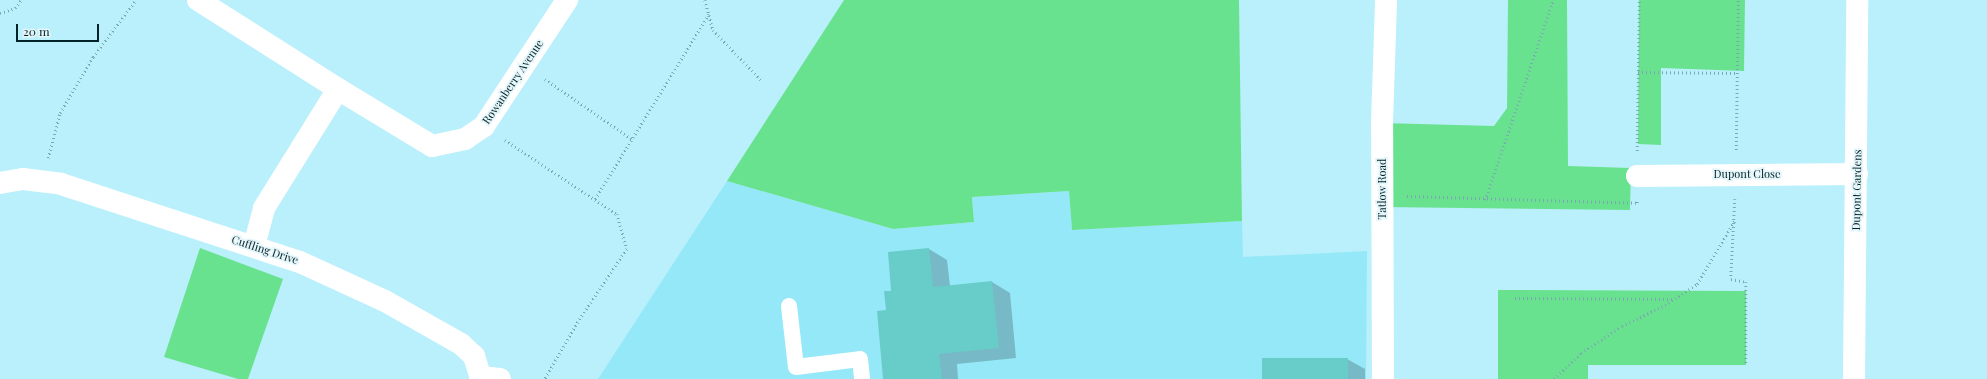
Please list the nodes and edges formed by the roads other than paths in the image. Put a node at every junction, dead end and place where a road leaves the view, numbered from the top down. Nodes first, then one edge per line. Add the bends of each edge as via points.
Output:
1 (198, 0) edge
2 (567, 0) edge
3 (1386, 0) edge
4 (1857, 0) edge
5 (338, 89) junction
6 (1857, 174) junction
7 (1637, 176) road end
8 (0, 183) edge
9 (254, 246) junction
10 (790, 306) dead end
11 (796, 373) edge
12 (487, 378) edge
13 (862, 379) edge
14 (1383, 379) edge
15 (1854, 379) edge

1 - 5 street, Rowanberry Avenue
2 - 5 street, Rowanberry Avenue via 484,126 465,139 432,146
3 - 14 street, Tatlow Road via 1382,194
4 - 6 street, Dupont Gardens
5 - 9 street via 264,208
6 - 7 street, Dupont Close
6 - 15 street, Dupont Gardens
8 - 9 street, Cuffling Drive via 23,179 61,184
9 - 12 street, Cuffling Drive via 300,262 356,288 461,344 474,356
10 - 11 lane
11 - 13 lane via 860,359

